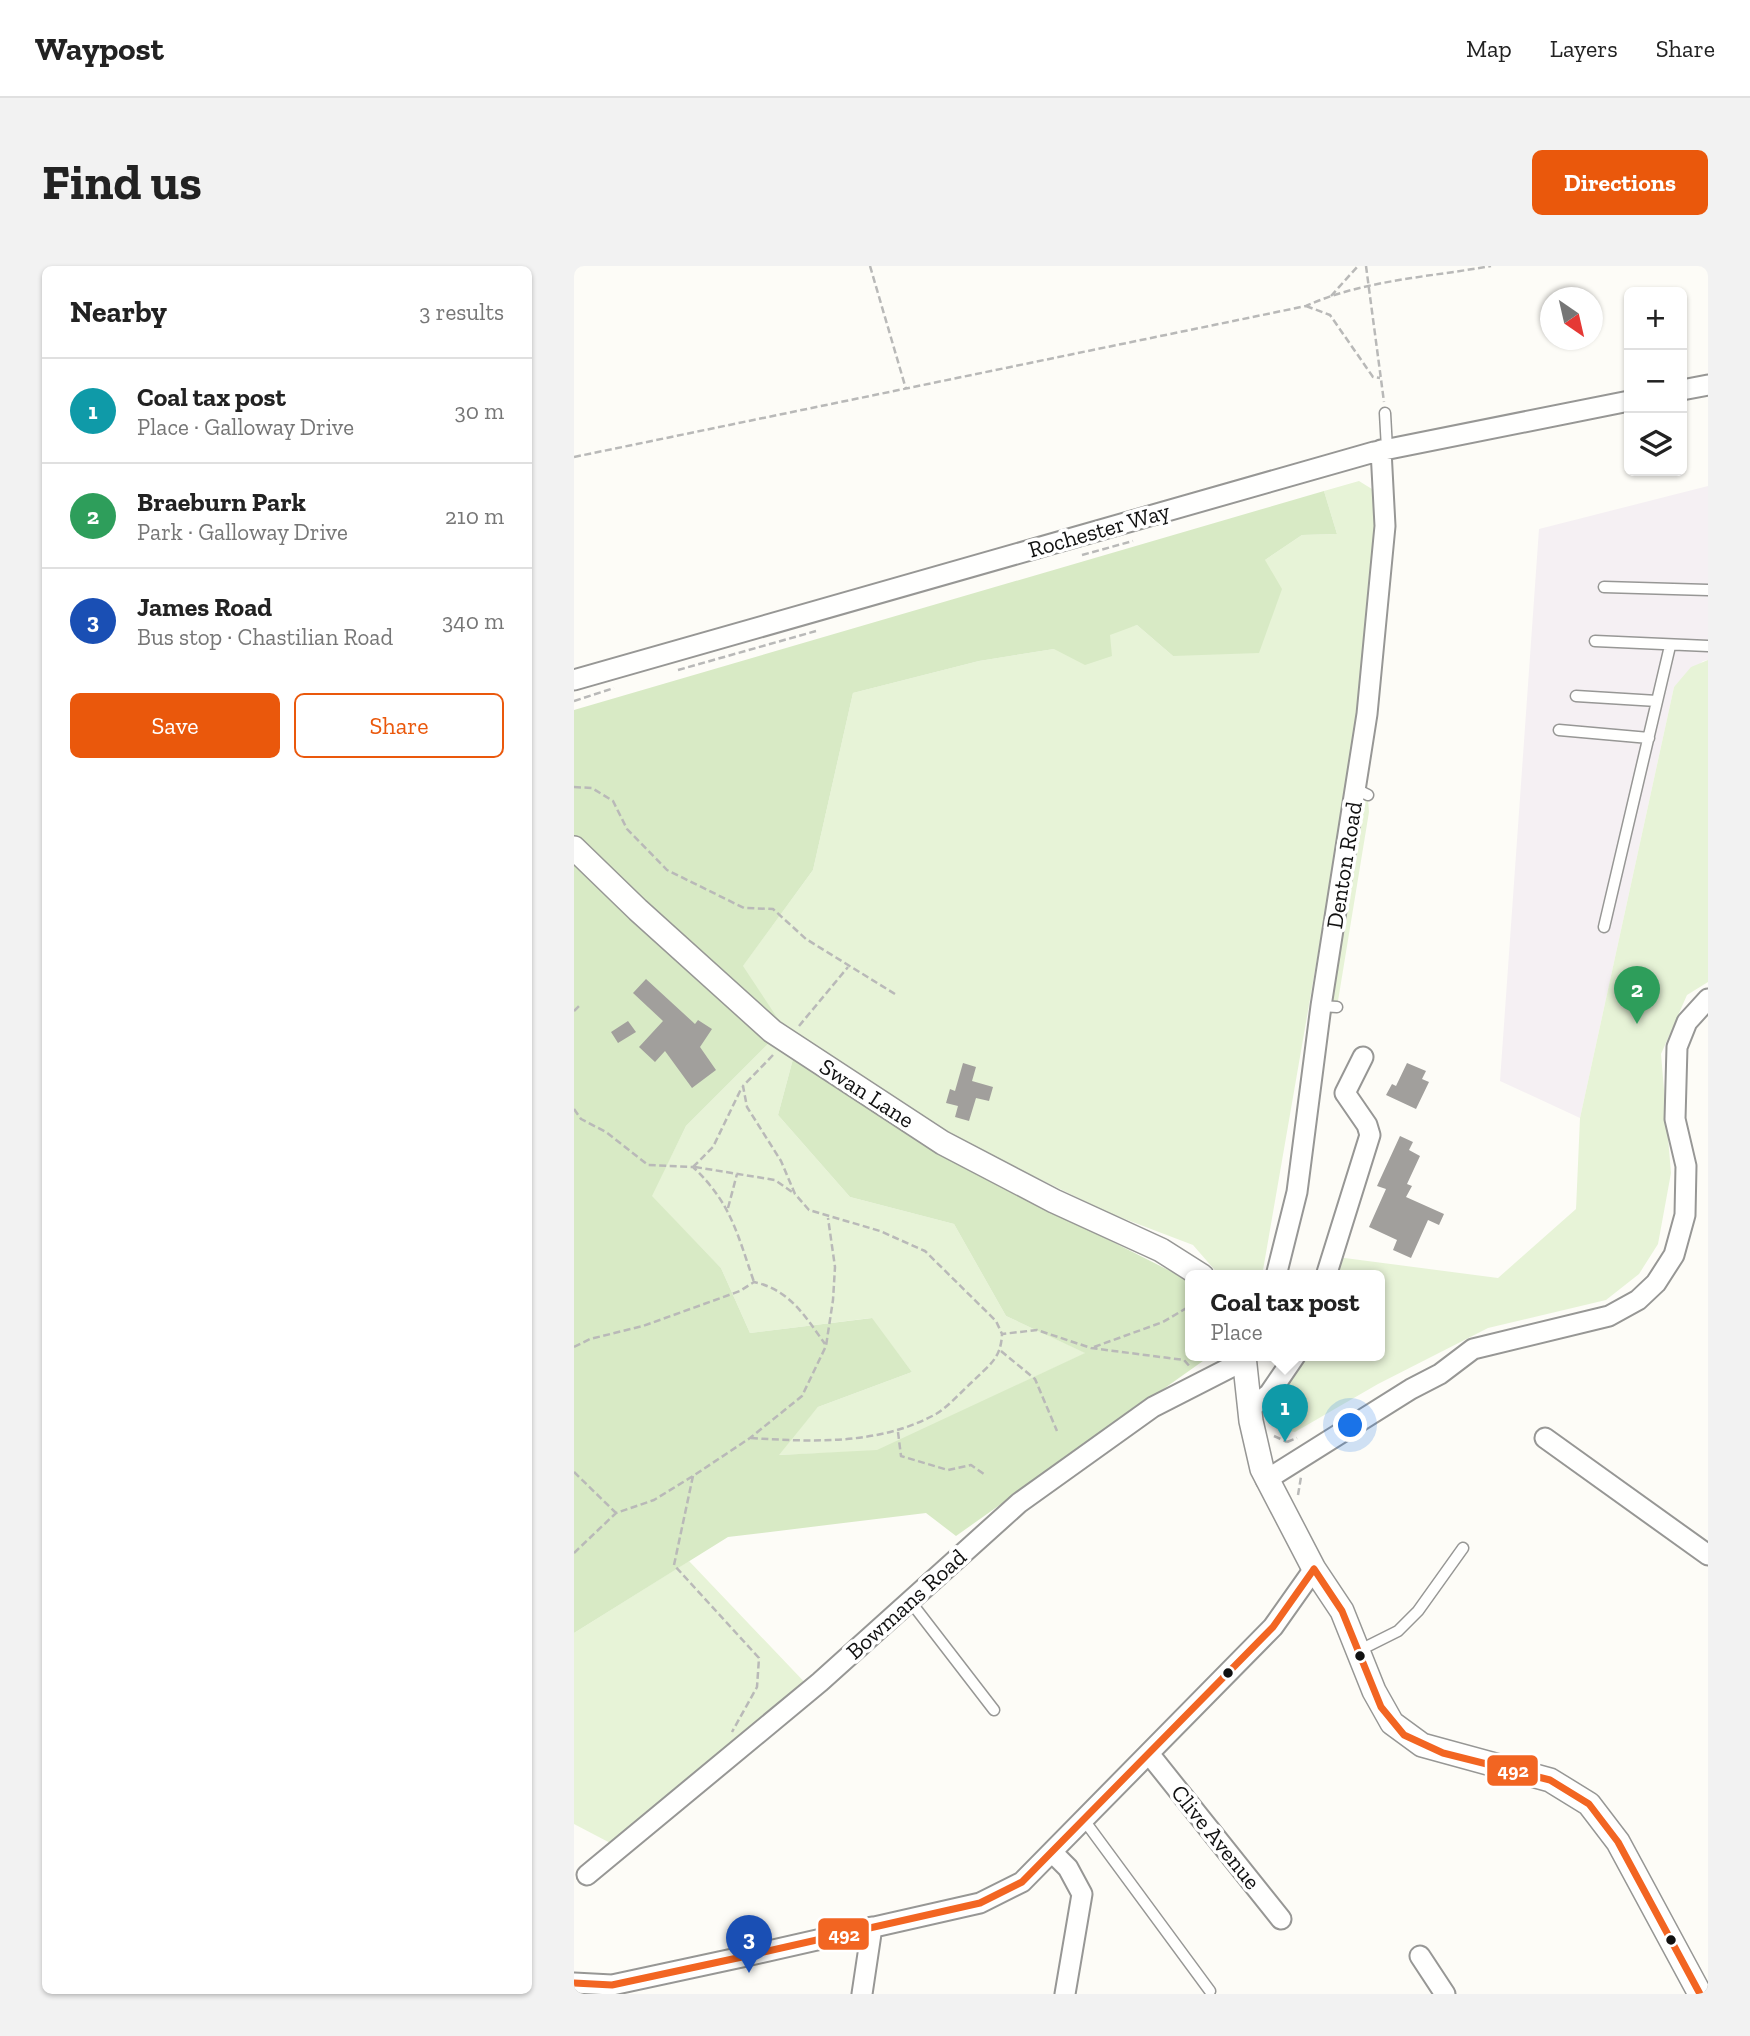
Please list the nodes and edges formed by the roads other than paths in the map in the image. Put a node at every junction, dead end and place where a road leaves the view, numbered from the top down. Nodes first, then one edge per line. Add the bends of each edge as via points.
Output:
1 (1708, 385) edge
2 (1687, 389) edge
3 (1624, 402) edge
4 (1385, 412) road end
5 (1384, 449) junction
6 (1604, 587) dead end
7 (1708, 590) edge
8 (1595, 641) dead end
9 (1670, 646) junction
10 (1708, 646) edge
11 (574, 680) edge
12 (1576, 696) dead end
13 (1657, 701) junction
14 (1559, 730) dead end
15 (1649, 738) junction
16 (574, 848) edge
17 (1604, 927) dead end
18 (1708, 999) edge
19 (1363, 1057) dead end
20 (1312, 1093) junction
21 (1345, 1093) junction
22 (1193, 1270) edge
23 (1278, 1270) edge
24 (1328, 1270) edge
25 (1239, 1361) edge
26 (1245, 1361) edge
27 (1292, 1361) edge
28 (1249, 1409) junction
29 (1545, 1438) dead end
30 (1266, 1479) junction
31 (1463, 1548) dead end
32 (1708, 1555) edge
33 (1314, 1569) junction
34 (909, 1601) junction
35 (1360, 1650) junction
36 (994, 1710) dead end
37 (1150, 1755) junction
38 (1084, 1819) junction
39 (1052, 1852) junction
40 (587, 1875) dead end
41 (1281, 1919) dead end
42 (872, 1927) junction
43 (1420, 1956) dead end
44 (574, 1983) edge
45 (666, 1983) edge
46 (1210, 1991) dead end
47 (862, 1994) edge
48 (1065, 1994) edge
49 (1446, 1994) edge
50 (1700, 1994) edge

1 - 2 street
3 - 5 street, Rochester Way
4 - 5 lane
5 - 11 street, Rochester Way
5 - 20 street, Denton Road via 1381,594 1362,792
6 - 7 lane
8 - 9 lane
9 - 10 lane
9 - 13 lane
12 - 13 lane
13 - 15 lane
14 - 15 lane
15 - 17 lane
16 - 22 street, Swan Lane via 787,1041 943,1143
18 - 30 street via 1687,1022 1677,1047 1675,1119 1686,1166 1685,1215 1674,1255 1656,1283 1638,1300 1609,1316 1473,1349 1440,1374
19 - 21 street
20 - 21 street
20 - 23 street, Denton Road via 1297,1192
21 - 24 street via 1370,1135
25 - 34 street, Bowmans Road via 1153,1407 1019,1503
26 - 28 street
27 - 28 street via 1269,1394
28 - 30 street
29 - 32 street
30 - 33 street
31 - 35 lane via 1398,1631
33 - 35 street via 1342,1611
33 - 37 street via 1273,1627
34 - 36 lane
34 - 40 street, Bowmans Road via 820,1682
35 - 50 street via 1381,1707 1404,1735 1443,1753 1550,1780 1589,1804 1618,1842
37 - 38 street
37 - 41 street, Clive Avenue
38 - 39 street
38 - 46 lane
39 - 42 street via 1021,1882 980,1903
39 - 48 street via 1068,1868 1082,1894
42 - 45 street
42 - 47 street
43 - 49 street
44 - 45 street

